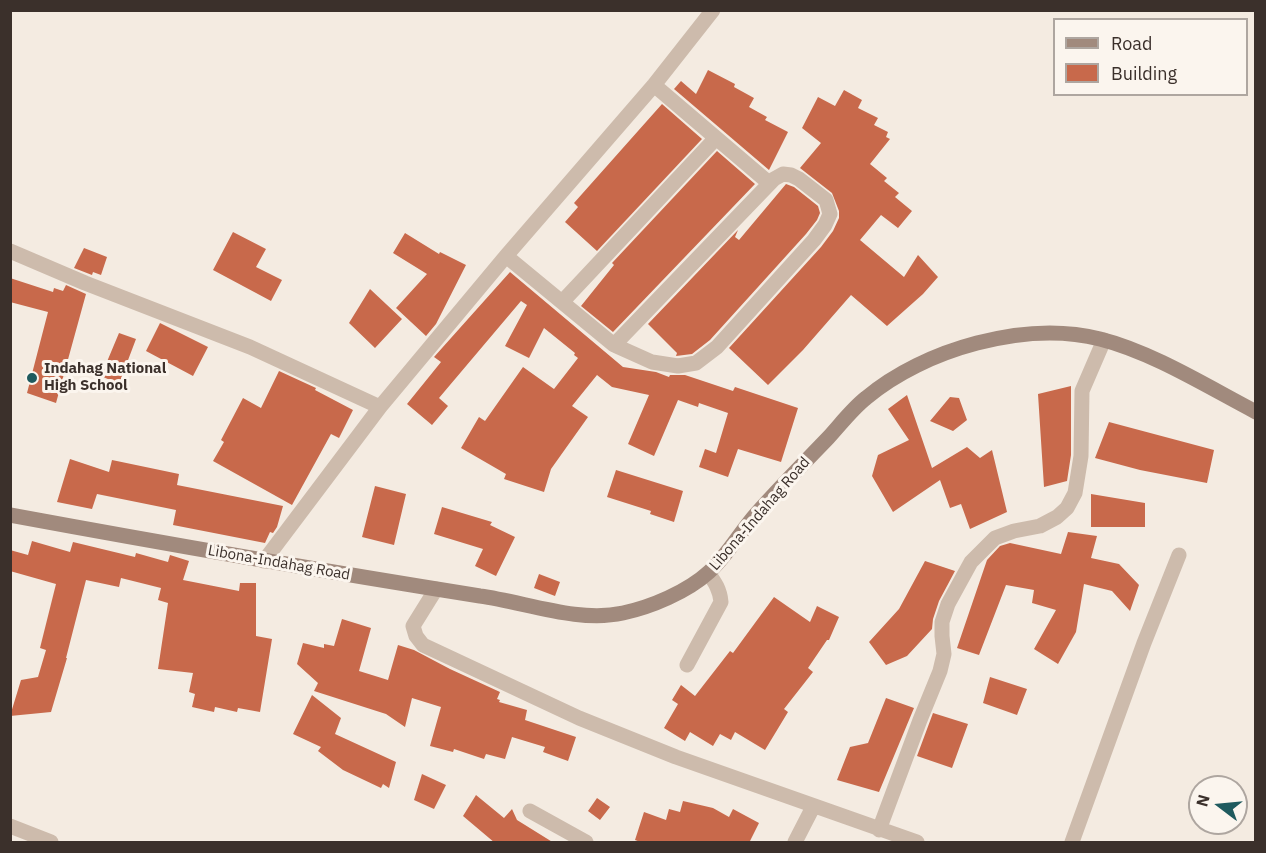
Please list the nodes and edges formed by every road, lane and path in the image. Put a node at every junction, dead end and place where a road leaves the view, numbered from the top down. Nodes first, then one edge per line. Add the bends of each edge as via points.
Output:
1 (712, 10) edge
2 (654, 85) junction
3 (716, 138) junction
4 (769, 183) junction
5 (10, 251) edge
6 (506, 256) junction
7 (563, 301) junction
8 (1104, 340) junction
9 (614, 345) junction
10 (380, 407) junction
11 (1256, 412) edge
12 (10, 515) edge
13 (1179, 555) dead end
14 (264, 561) junction
15 (708, 573) junction
16 (436, 589) junction
17 (687, 665) dead end
18 (813, 807) junction
19 (530, 811) dead end
20 (10, 826) edge
21 (879, 830) junction
22 (51, 843) edge
23 (586, 843) edge
24 (795, 843) edge
25 (917, 843) edge
26 (1072, 843) edge

1 - 2 street
2 - 3 street
2 - 6 street
3 - 4 street
3 - 7 street
4 - 9 street
4 - 9 street via 783,174 791,175 826,200 830,214 814,240 717,347 696,363 678,366 652,362
5 - 10 street via 250,347
6 - 7 street
6 - 10 street
7 - 9 street
8 - 11 main road, Libona-Indahag Road
8 - 15 main road, Libona-Indahag Road via 1080,334 1026,334 938,355 900,375 866,398 756,514
8 - 21 street via 1082,391 1082,456 1076,493 1057,517 1040,526 995,538 971,562 948,604 942,622 944,654 940,671
10 - 14 street
12 - 14 main road, Libona-Indahag Road
13 - 26 street
14 - 16 main road, Libona-Indahag Road
15 - 16 main road, Libona-Indahag Road via 664,601 620,614 580,615
15 - 17 street via 721,602
16 - 18 street via 413,626 423,645 579,718
18 - 21 street
18 - 24 street
19 - 23 street
20 - 22 street
21 - 25 street

